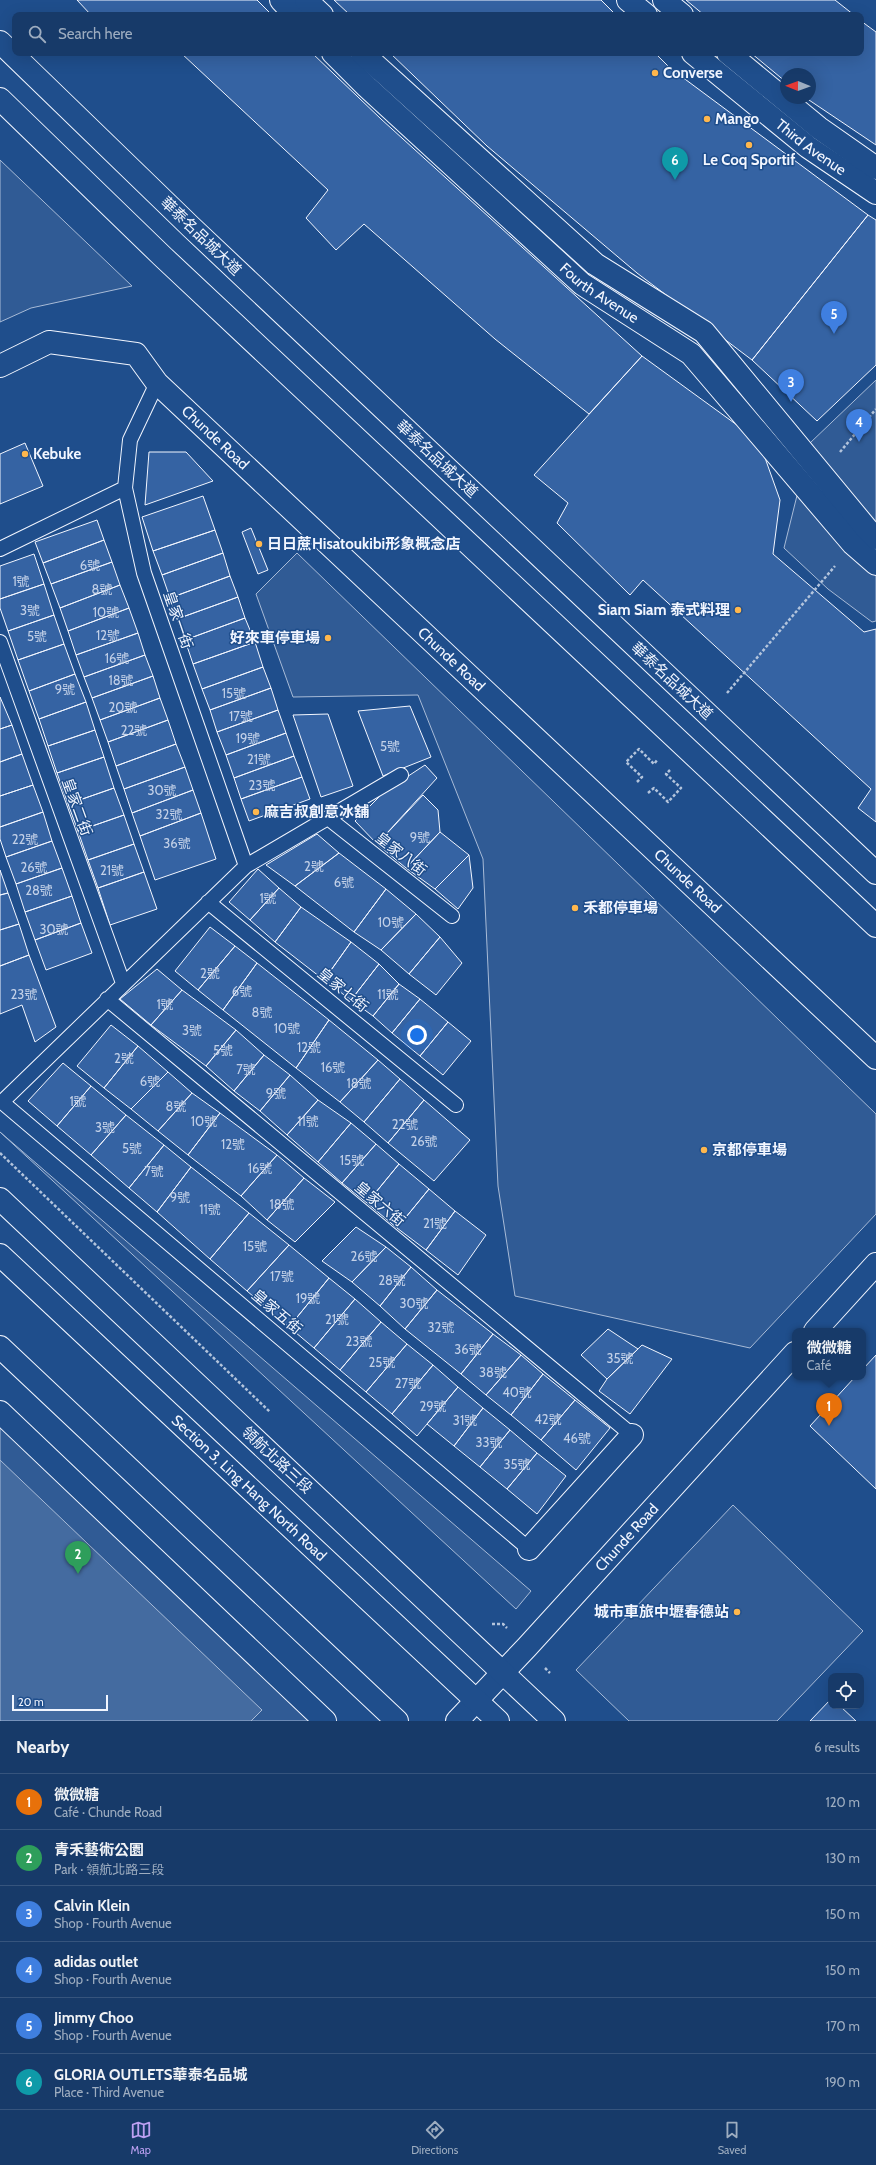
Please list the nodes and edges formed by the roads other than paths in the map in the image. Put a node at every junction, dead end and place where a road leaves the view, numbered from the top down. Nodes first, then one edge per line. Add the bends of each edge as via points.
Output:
1 (280, 0) edge
2 (306, 0) edge
3 (628, 0) edge
4 (664, 0) edge
5 (292, 12) edge
6 (319, 12) edge
7 (642, 12) edge
8 (678, 12) edge
9 (0, 42) edge
10 (12, 54) edge
11 (14, 56) edge
12 (336, 56) edge
13 (365, 56) edge
14 (697, 56) edge
15 (732, 56) edge
16 (0, 99) edge
17 (876, 168) edge
18 (876, 193) edge
19 (0, 366) edge
20 (157, 383) junction
21 (125, 488) junction
22 (865, 537) edge
23 (0, 549) edge
24 (876, 564) edge
25 (0, 642) edge
26 (401, 775) dead end
27 (328, 818) junction
28 (246, 866) junction
29 (876, 874) edge
30 (208, 902) junction
31 (452, 916) dead end
32 (876, 926) edge
33 (122, 983) junction
34 (107, 999) junction
35 (876, 1058) edge
36 (1, 1098) edge
37 (456, 1105) dead end
38 (0, 1199) edge
39 (0, 1255) edge
40 (876, 1264) edge
41 (818, 1328) edge
42 (0, 1346) edge
43 (792, 1356) edge
44 (0, 1412) edge
45 (632, 1435) joint
46 (529, 1549) joint
47 (503, 1672) junction
48 (476, 1700) junction
49 (325, 1721) edge
50 (397, 1721) edge
51 (457, 1721) edge
52 (498, 1721) edge
53 (554, 1721) edge

1 - 5 street
2 - 6 street
3 - 7 street
4 - 8 street
9 - 10 street, 華泰名品城大道
11 - 29 street, 華泰名品城大道 via 191,227
12 - 22 street, Fourth Avenue via 582,284 691,354
13 - 22 street, Fourth Avenue via 594,264 704,332 821,474
14 - 18 street, Third Avenue via 808,147
15 - 17 street, Third Avenue via 819,128
16 - 32 street via 162,256
19 - 20 street, Chunde Road via 49,342 136,354
20 - 21 lane, 皇家一街 via 130,440
20 - 35 street, Chunde Road
21 - 23 lane
21 - 28 lane, 皇家一街 via 142,568
22 - 24 street
25 - 33 lane, 皇家二街
26 - 27 lane
27 - 28 lane
27 - 31 lane, 皇家八街
28 - 30 lane
30 - 33 lane
30 - 37 lane, 皇家七街
33 - 34 lane
34 - 36 lane
34 - 45 lane, 皇家六街
36 - 46 lane, 皇家五街
38 - 47 street, 領航北路三段
39 - 48 street, Section 3, Ling Hang North Road
40 - 41 street
42 - 50 street
43 - 47 street, Chunde Road
44 - 49 street
45 - 46 street
47 - 48 street, Chunde Road
47 - 53 street, 領航北路三段
48 - 51 street, Chunde Road
48 - 52 street, Section 3, Ling Hang North Road

